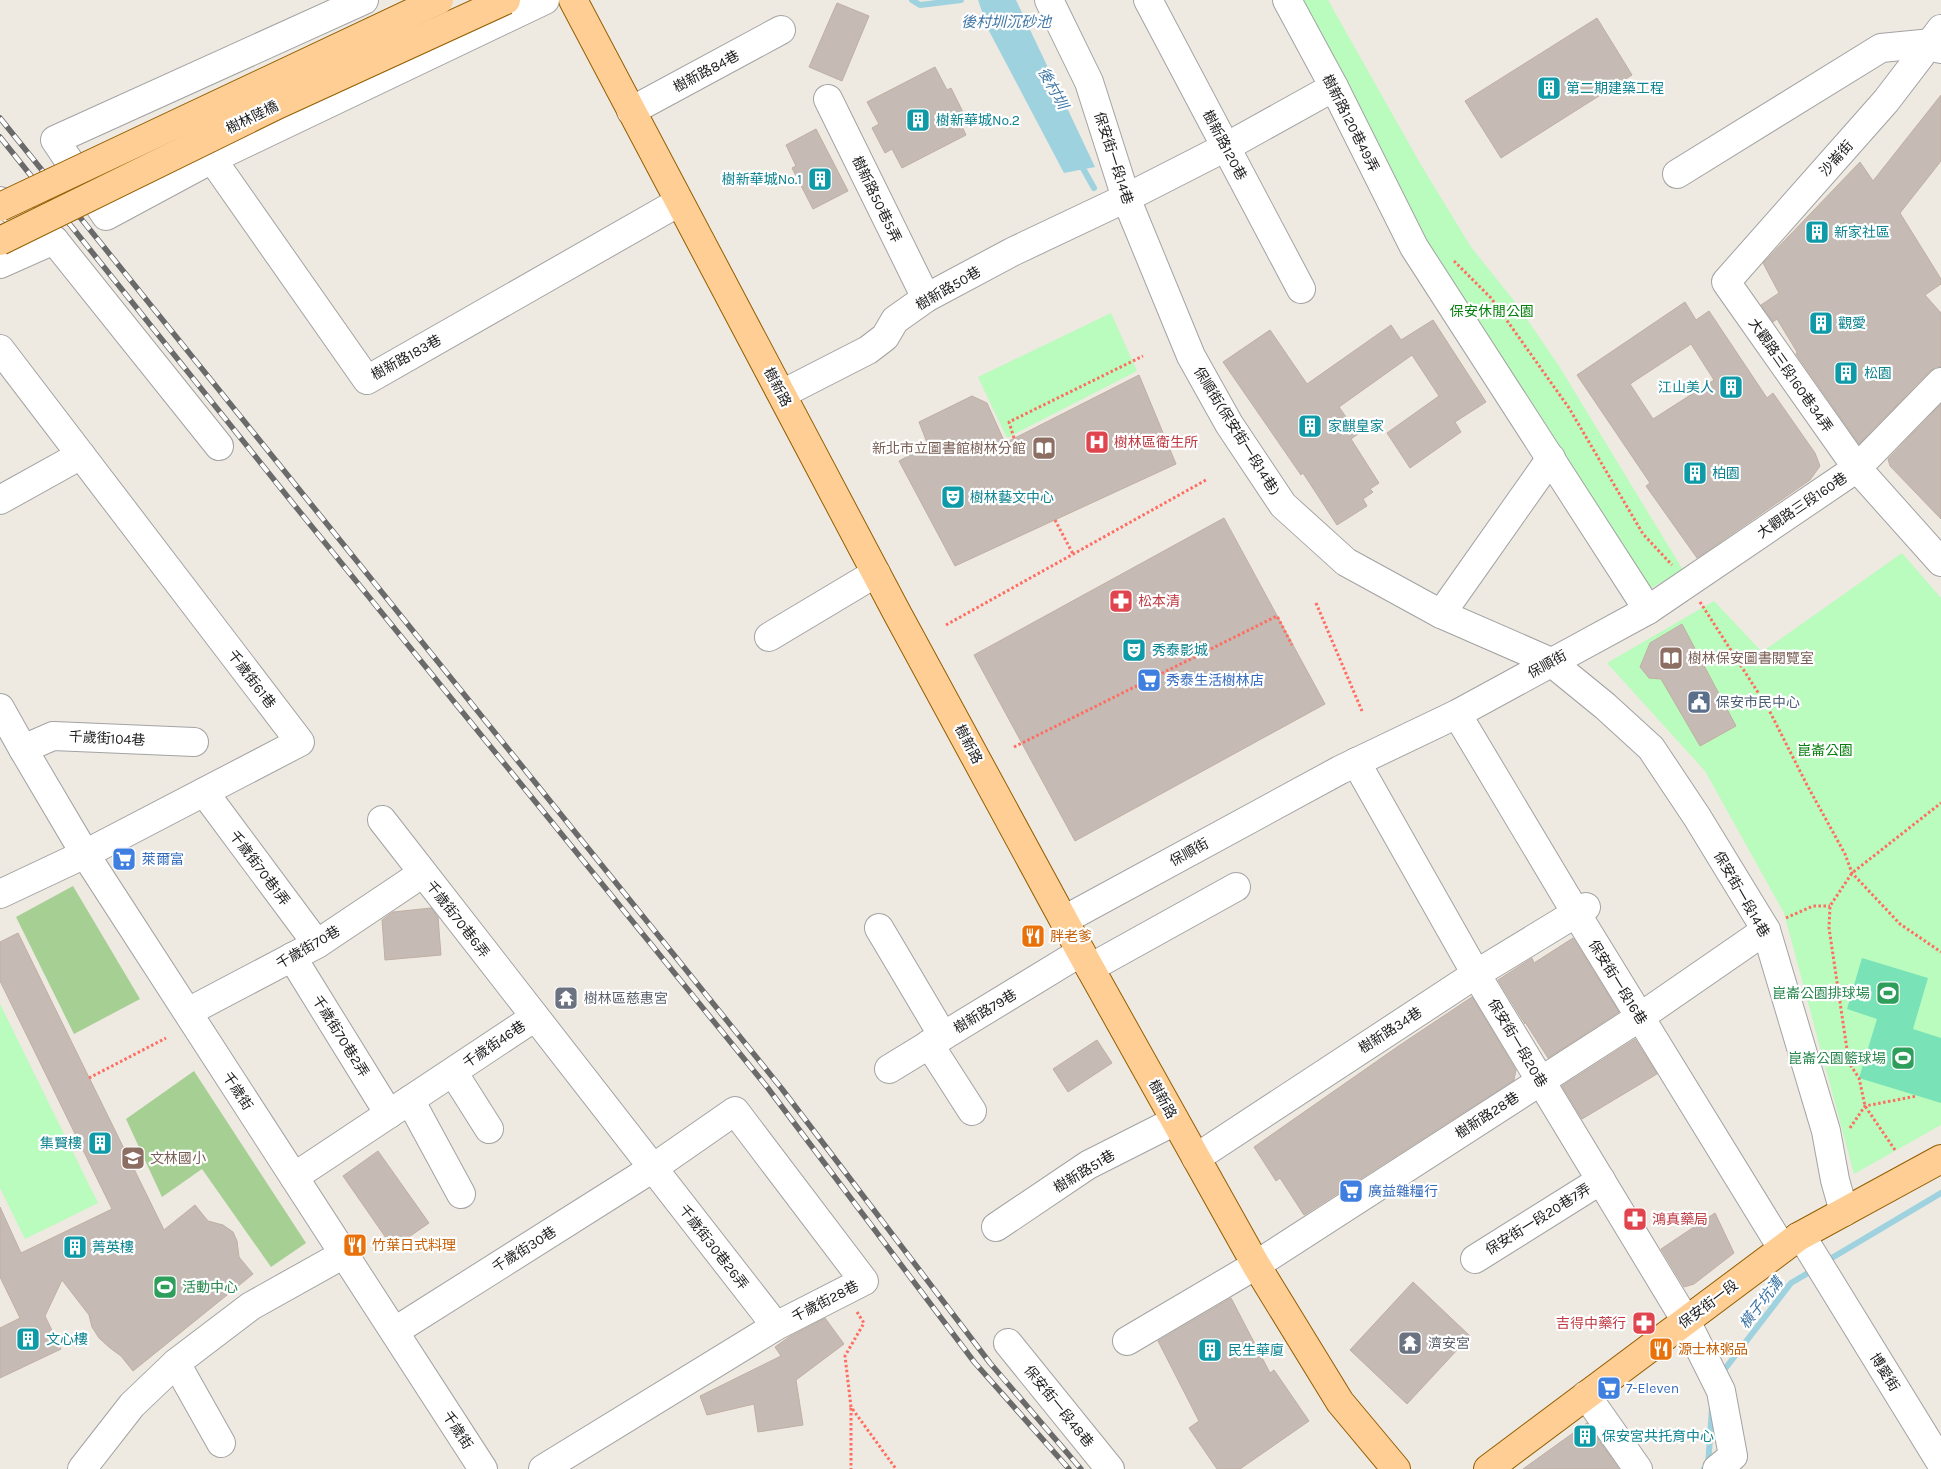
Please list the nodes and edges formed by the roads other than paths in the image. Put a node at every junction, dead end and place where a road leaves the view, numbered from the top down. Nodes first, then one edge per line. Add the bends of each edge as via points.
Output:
1 (364, 0) edge
2 (439, 0) edge
3 (506, 0) edge
4 (545, 0) edge
5 (573, 0) edge
6 (1049, 0) edge
7 (1148, 0) edge
8 (1287, 0) edge
9 (781, 30) dead end
10 (1938, 41) edge
11 (1334, 87) junction
12 (828, 99) dead end
13 (631, 111) junction
14 (1226, 147) junction
15 (212, 159) junction
16 (1677, 174) dead end
17 (1126, 198) junction
18 (0, 201) edge
19 (679, 202) junction
20 (0, 207) edge
21 (54, 240) junction
22 (0, 241) edge
23 (0, 264) edge
24 (1726, 282) joint
25 (1301, 289) dead end
26 (926, 298) junction
27 (1174, 318) joint
28 (0, 349) edge
29 (1941, 382) edge
30 (782, 394) junction
31 (219, 446) dead end
32 (81, 455) junction
33 (1551, 458) junction
34 (1857, 468) junction
35 (0, 500) edge
36 (1941, 562) edge
37 (876, 573) junction
38 (1648, 610) junction
39 (1441, 614) junction
40 (768, 637) dead end
41 (1550, 662) junction
42 (0, 708) edge
43 (1457, 714) junction
44 (194, 742) dead end
45 (22, 749) junction
46 (1356, 762) junction
47 (204, 792) junction
48 (382, 820) dead end
49 (85, 854) junction
50 (423, 873) junction
51 (1236, 887) dead end
52 (0, 894) edge
53 (1581, 910) junction
54 (1064, 920) junction
55 (879, 928) dead end
56 (1766, 930) junction
57 (316, 944) junction
58 (292, 957) junction
59 (1085, 960) junction
60 (1476, 974) junction
61 (188, 1012) junction
62 (1640, 1016) junction
63 (535, 1017) junction
64 (936, 1040) junction
65 (889, 1069) dead end
66 (453, 1072) junction
67 (1540, 1080) junction
68 (400, 1107) junction
69 (972, 1111) dead end
70 (1175, 1121) junction
71 (489, 1129) dead end
72 (1196, 1158) junction
73 (1941, 1159) edge
74 (652, 1168) junction
75 (294, 1177) junction
76 (1600, 1180) junction
77 (462, 1194) dead end
78 (1844, 1212) junction
79 (996, 1227) dead end
80 (1796, 1243) junction
81 (344, 1254) junction
82 (1475, 1258) dead end
83 (1256, 1265) junction
84 (1829, 1280) joint
85 (1686, 1321) junction
86 (776, 1326) junction
87 (395, 1331) junction
88 (1126, 1340) dead end
89 (1008, 1344) dead end
90 (176, 1363) junction
91 (1586, 1395) junction
92 (221, 1443) dead end
93 (1941, 1464) edge
94 (82, 1469) edge
95 (483, 1469) edge
96 (543, 1469) edge
97 (1110, 1469) edge
98 (1396, 1469) edge
99 (1488, 1469) edge
100 (1638, 1469) edge
101 (1717, 1469) edge

1 - 15 street via 55,140 106,216
2 - 20 main road, 樹林陸橋, bridge
3 - 22 main road, 樹林陸橋, bridge via 279,104
4 - 15 street
5 - 13 main road, 樹新路
6 - 17 street, 保安街一段14巷 via 1089,82
7 - 14 street, 樹新路120巷
8 - 11 street, 樹新路120巷49弄
9 - 13 street, 樹新路84巷
10 - 16 street via 1881,48
10 - 24 street, 沙崙街
11 - 14 street, 樹新路50巷
11 - 33 street, 樹新路120巷49弄 via 1414,247
12 - 26 street, 樹新路50巷5弄
13 - 19 main road, 樹新路
14 - 17 street, 樹新路50巷
14 - 25 street, 樹新路120巷
15 - 19 street, 樹新路183巷 via 367,380
17 - 26 street, 樹新路50巷 via 1012,252
17 - 27 street, 保安街一段14巷
18 - 21 street
19 - 30 main road, 樹新路
21 - 23 street
21 - 31 street
24 - 34 street, 大觀路三段160巷34弄
26 - 30 street, 樹新路50巷 via 895,320 885,337 868,350
27 - 39 street, 保順街(保安街一段14巷) via 1229,424 1283,504 1346,562
28 - 32 street, 千歲街61巷
29 - 34 street, 大觀路三段160巷
30 - 37 main road, 樹新路
32 - 35 street
32 - 47 street, 千歲街61巷 via 300,742
33 - 38 street
33 - 39 street
34 - 36 street, 大觀路三段160巷34弄
34 - 38 street, 大觀路三段160巷
37 - 40 street
37 - 54 main road, 樹新路
38 - 41 street, 保順街
39 - 41 street, 保順街(保安街一段14巷)
41 - 43 street, 保順街
41 - 56 street, 保安街一段14巷 via 1651,748
42 - 45 street, 千歲街
43 - 46 street, 保順街
43 - 53 street, 保安街一段16巷
44 - 45 street, 千歲街104巷 via 53,736
45 - 49 street, 千歲街
46 - 54 street, 保順街
46 - 60 street, 保安街一段20巷
47 - 49 street, 千歲街61巷
47 - 57 street, 千歲街70巷1弄
48 - 50 street, 千歲街70巷6弄
49 - 52 street, 千歲街61巷
49 - 61 street, 千歲街
50 - 57 street, 千歲街70巷
50 - 63 street, 千歲街70巷6弄
51 - 59 street, 樹新路79巷
53 - 60 street, 樹新路34巷
53 - 62 street, 保安街一段16巷
54 - 59 main road, 樹新路
55 - 64 street
56 - 62 street, 樹新路28巷
56 - 78 street, 保安街一段14巷 via 1826,1131
57 - 58 street, 千歲街70巷
58 - 61 street, 千歲街70巷
58 - 68 street, 千歲街70巷2弄
59 - 64 street, 樹新路79巷
59 - 70 main road, 樹新路
60 - 67 street, 保安街一段20巷
60 - 72 street, 樹新路34巷
61 - 75 street, 千歲街
62 - 67 street, 樹新路28巷
62 - 80 street, 保安街一段16巷
63 - 66 street, 千歲街46巷
63 - 74 street, 千歲街46巷
64 - 65 street, 樹新路79巷
64 - 69 street
66 - 68 street, 千歲街46巷
66 - 71 street
67 - 76 street, 保安街一段20巷
67 - 83 street, 樹新路28巷
68 - 75 street, 千歲街46巷
68 - 77 street, 千歲街70巷2弄
70 - 72 main road, 樹新路
70 - 79 street, 樹新路51巷 via 1088,1165
72 - 83 main road, 樹新路
73 - 78 main road, 保安街一段
74 - 86 street, 千歲街30巷26弄
74 - 86 street, 千歲街28巷 via 735,1111 864,1281
74 - 87 street, 千歲街30巷
75 - 81 street, 千歲街
76 - 82 street, 保安街一段20巷7弄
76 - 85 street, 保安街一段20巷
78 - 80 main road, 保安街一段
80 - 84 street, 保安街一段16巷
80 - 85 main road, 保安街一段
81 - 87 street, 千歲街
81 - 90 street via 251,1306
83 - 88 street, 樹新路28巷
83 - 98 main road, 樹新路 via 1340,1402
84 - 93 street, 博愛街
85 - 91 main road, 保安街一段
85 - 101 street, 保安街一段20巷 via 1718,1383 1733,1456
86 - 96 street, 千歲街28巷
87 - 95 street, 千歲街
89 - 97 street, 保安街一段48巷
90 - 92 street
90 - 94 street via 132,1406
91 - 99 main road, 保安街一段
91 - 100 street

